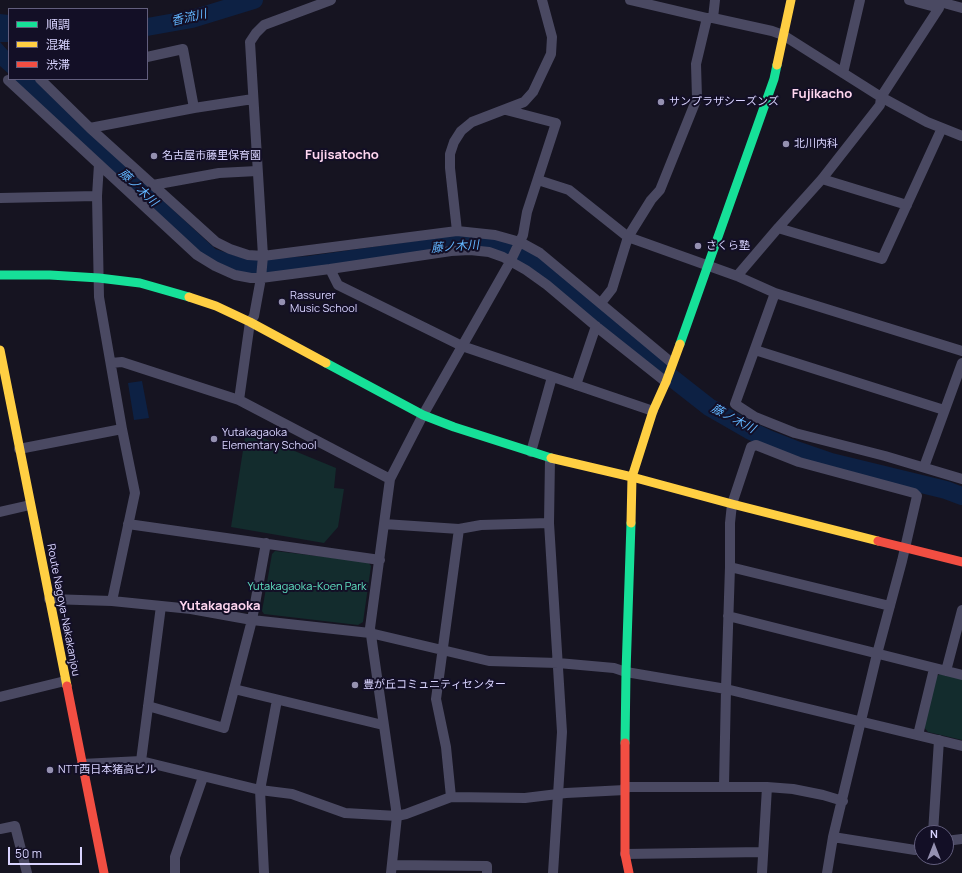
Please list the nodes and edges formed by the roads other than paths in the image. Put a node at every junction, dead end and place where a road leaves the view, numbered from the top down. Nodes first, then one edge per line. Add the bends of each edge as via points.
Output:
1 (331, 0) edge
2 (542, 0) edge
3 (630, 0) edge
4 (715, 0) edge
5 (791, 0) edge
6 (860, 0) edge
7 (909, 0) edge
8 (933, 0) edge
9 (962, 8) edge
10 (710, 18) junction
11 (783, 35) junction
12 (148, 57) edge
13 (843, 73) junction
14 (6, 80) edge
15 (41, 80) edge
16 (881, 97) junction
17 (253, 98) junction
18 (194, 108) junction
19 (506, 110) junction
20 (90, 128) junction
21 (942, 128) junction
22 (962, 136) edge
23 (98, 164) junction
24 (257, 171) junction
25 (822, 179) junction
26 (538, 180) junction
27 (153, 185) junction
28 (97, 196) junction
29 (0, 198) edge
30 (907, 205) junction
31 (778, 228) junction
32 (457, 231) junction
33 (628, 237) junction
34 (519, 245) junction
35 (263, 258) junction
36 (511, 259) junction
37 (707, 265) junction
38 (330, 269) junction
39 (0, 275) edge
40 (261, 276) junction
41 (737, 276) junction
42 (98, 278) junction
43 (775, 293) junction
44 (601, 303) junction
45 (250, 322) junction
46 (596, 326) junction
47 (462, 346) junction
48 (755, 350) junction
49 (962, 351) edge
50 (0, 354) edge
51 (111, 362) junction
52 (672, 363) junction
53 (962, 363) edge
54 (552, 377) junction
55 (666, 382) junction
56 (576, 385) junction
57 (239, 400) junction
58 (944, 410) junction
59 (653, 411) junction
60 (423, 415) junction
61 (122, 429) junction
62 (19, 449) junction
63 (531, 452) junction
64 (550, 458) junction
65 (924, 467) junction
66 (632, 477) junction
67 (390, 479) junction
68 (962, 479) edge
69 (30, 504) junction
70 (732, 504) junction
71 (0, 512) edge
72 (549, 523) junction
73 (128, 524) junction
74 (384, 524) junction
75 (459, 529) junction
76 (266, 543) junction
77 (904, 547) junction
78 (380, 560) junction
79 (962, 562) edge
80 (730, 567) junction
81 (49, 599) junction
82 (112, 601) junction
83 (161, 606) junction
84 (890, 606) junction
85 (962, 610) edge
86 (728, 616) junction
87 (252, 620) junction
88 (960, 622) edge
89 (370, 634) junction
90 (442, 650) junction
91 (878, 654) junction
92 (558, 664) junction
93 (934, 669) junction
94 (946, 671) junction
95 (626, 672) junction
96 (962, 675) edge
97 (65, 682) junction
98 (234, 689) junction
99 (726, 689) junction
100 (0, 697) edge
101 (277, 700) junction
102 (148, 706) junction
103 (862, 722) junction
104 (383, 725) junction
105 (918, 735) junction
106 (939, 740) junction
107 (962, 746) edge
108 (141, 761) junction
109 (82, 764) junction
110 (203, 777) junction
111 (724, 786) junction
112 (767, 787) junction
113 (625, 789) junction
114 (260, 790) junction
115 (558, 794) junction
116 (451, 797) junction
117 (843, 801) junction
118 (397, 816) junction
119 (934, 825) edge
120 (0, 829) edge
121 (834, 837) junction
122 (914, 850) edge
123 (762, 852) junction
124 (625, 854) junction
125 (391, 869) edge
126 (27, 873) edge
127 (104, 873) edge
128 (175, 873) edge
129 (264, 873) edge
130 (487, 873) edge
131 (553, 873) edge
132 (629, 873) edge
133 (762, 873) edge
134 (827, 873) edge

1 - 17 street via 264,25 256,33 250,42
2 - 19 street via 552,37 551,54 533,92 524,102
3 - 10 street
4 - 10 street
5 - 11 street
6 - 13 street
7 - 16 street via 939,8
8 - 9 street
10 - 11 street
10 - 33 street via 696,64 697,98 660,190
11 - 13 street
11 - 37 street via 774,79
12 - 18 street via 183,49
13 - 16 street
14 - 23 street
15 - 20 street
16 - 21 street
16 - 25 street via 880,105
17 - 18 street
17 - 24 street
18 - 20 street
19 - 26 street via 556,123
19 - 32 street via 472,122 461,131 454,142 450,154 450,168
20 - 27 street
21 - 22 street
21 - 30 street
23 - 28 street
23 - 40 street via 197,254 235,275
24 - 27 street via 219,173
24 - 35 street
25 - 30 street
25 - 31 street
26 - 33 street via 569,190
26 - 34 street
27 - 35 street via 216,242 237,252
28 - 29 street
28 - 42 street
30 - 31 street via 882,259
31 - 41 street
32 - 34 street via 495,235
32 - 35 street
33 - 37 street
33 - 44 street via 612,290
34 - 36 street
34 - 44 street via 540,253
35 - 40 street
36 - 38 street via 489,252 451,251
36 - 46 street
36 - 47 street
37 - 41 street
37 - 52 street
38 - 40 street
38 - 47 street via 338,285
39 - 42 street
40 - 45 street via 254,316
41 - 43 street
42 - 45 street via 140,283 190,297
42 - 51 street
43 - 48 street
43 - 49 street
44 - 52 street
45 - 57 street
45 - 60 street
46 - 55 street
46 - 56 street
47 - 54 street
47 - 60 street
48 - 58 street
48 - 65 street via 735,404 755,417 795,434
50 - 62 street, Route Nagoya-Nakakanjou
51 - 57 street via 122,362
51 - 61 street
52 - 55 street
53 - 58 street
54 - 56 street
54 - 63 street
55 - 59 street
56 - 59 street
57 - 67 street
58 - 65 street
59 - 66 street
60 - 63 street
60 - 67 street
61 - 62 street
61 - 73 street via 134,494
62 - 69 street, Route Nagoya-Nakakanjou
63 - 64 street
64 - 66 street
64 - 72 street
65 - 68 street
66 - 70 street
66 - 95 street
67 - 74 street
69 - 71 street
69 - 81 street, Route Nagoya-Nakakanjou
70 - 77 street
70 - 77 street via 751,448 756,445 798,462 914,493 917,496
70 - 80 street
72 - 75 street via 481,525
72 - 92 street
73 - 76 street
73 - 82 street
74 - 75 street
74 - 78 street
75 - 90 street
76 - 78 street
76 - 87 street
77 - 79 street
77 - 84 street
78 - 89 street
80 - 84 street
80 - 86 street
81 - 82 street
81 - 97 street, Route Nagoya-Nakakanjou
82 - 83 street
83 - 87 street
83 - 102 street
84 - 91 street
85 - 88 street
86 - 91 street
86 - 99 street
87 - 89 street
87 - 98 street
88 - 94 street
89 - 90 street
89 - 104 street
90 - 92 street via 489,660
90 - 116 street via 436,699 446,747
91 - 93 street
91 - 103 street
92 - 95 street via 614,668
92 - 115 street via 562,732
93 - 94 street
93 - 105 street
94 - 96 street
95 - 99 street
95 - 113 street
97 - 100 street
97 - 109 street, Route Nagoya-Nakakanjou
98 - 101 street
98 - 102 street via 224,728
99 - 103 street
99 - 111 street
101 - 104 street
101 - 114 street
102 - 108 street
103 - 105 street
103 - 117 street
104 - 118 street
105 - 106 street
106 - 107 street
106 - 119 street
108 - 109 street
108 - 110 street
109 - 127 street, Route Nagoya-Nakakanjou
110 - 114 street
110 - 128 street via 175,857
111 - 112 street
111 - 113 street
112 - 117 street via 793,789
112 - 123 street
113 - 115 street
113 - 124 street
114 - 118 street via 292,794 344,813
114 - 129 street
115 - 116 street via 525,798
115 - 131 street
116 - 118 street
117 - 121 street
118 - 125 street
120 - 126 street via 15,826
121 - 122 street
121 - 134 street
123 - 124 street
123 - 133 street
124 - 132 street
125 - 130 street via 487,866

